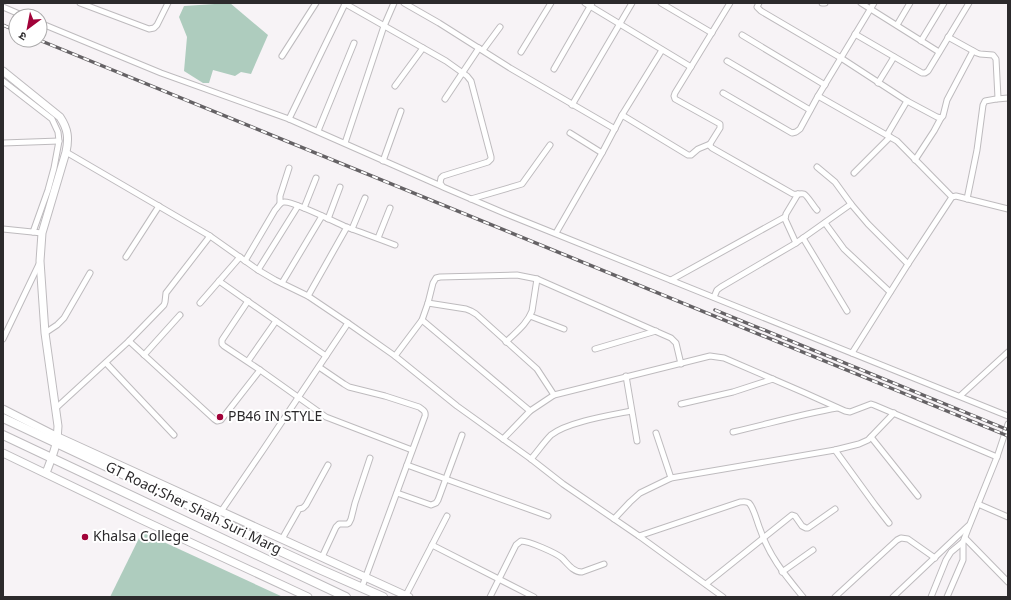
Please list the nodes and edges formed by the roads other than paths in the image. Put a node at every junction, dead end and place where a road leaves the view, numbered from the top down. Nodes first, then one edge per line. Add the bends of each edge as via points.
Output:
1 (80, 3) edge
2 (168, 3) edge
3 (316, 3) edge
4 (394, 3) edge
5 (404, 3) edge
6 (551, 3) edge
7 (632, 3) edge
8 (661, 3) edge
9 (730, 3) edge
10 (759, 3) edge
11 (822, 3) edge
12 (825, 3) edge
13 (861, 3) edge
14 (874, 3) edge
15 (910, 3) edge
16 (944, 3) edge
17 (969, 3) edge
18 (345, 4) edge
19 (589, 4) edge
20 (870, 9) junction
21 (620, 24) junction
22 (48, 25) edge
23 (896, 25) junction
24 (384, 26) junction
25 (500, 27) dead end
26 (712, 33) junction
27 (855, 34) junction
28 (742, 35) dead end
29 (948, 37) junction
30 (921, 41) junction
31 (354, 43) dead end
32 (423, 48) junction
33 (481, 49) junction
34 (662, 50) junction
35 (973, 50) junction
36 (521, 52) dead end
37 (939, 52) junction
38 (282, 56) dead end
39 (894, 56) junction
40 (841, 58) junction
41 (727, 61) dead end
42 (691, 67) junction
43 (554, 69) dead end
44 (3, 71) edge
45 (462, 73) junction
46 (3, 81) edge
47 (878, 82) junction
48 (825, 84) junction
49 (395, 86) dead end
50 (723, 93) dead end
51 (818, 96) junction
52 (1008, 98) edge
53 (445, 99) dead end
54 (997, 99) junction
55 (906, 101) junction
56 (572, 105) junction
57 (810, 110) junction
58 (401, 111) dead end
59 (622, 115) junction
60 (941, 118) junction
61 (289, 119) junction
62 (614, 129) junction
63 (318, 131) junction
64 (570, 133) dead end
65 (888, 136) junction
66 (59, 141) junction
67 (3, 143) edge
68 (345, 143) junction
69 (710, 144) junction
70 (550, 145) dead end
71 (66, 152) junction
72 (602, 153) junction
73 (915, 160) junction
74 (383, 161) junction
75 (817, 167) dead end
76 (289, 168) dead end
77 (854, 173) dead end
78 (316, 178) dead end
79 (441, 186) junction
80 (340, 187) dead end
81 (798, 194) junction
82 (952, 197) junction
83 (364, 198) dead end
84 (470, 199) junction
85 (967, 199) junction
86 (280, 204) junction
87 (851, 204) junction
88 (159, 206) junction
89 (298, 206) junction
90 (304, 208) junction
91 (390, 208) dead end
92 (1008, 209) edge
93 (817, 210) dead end
94 (322, 216) junction
95 (785, 217) junction
96 (328, 218) junction
97 (825, 223) junction
98 (350, 228) junction
99 (3, 229) edge
100 (33, 232) junction
101 (42, 233) junction
102 (556, 233) junction
103 (210, 236) junction
104 (378, 238) junction
105 (803, 238) junction
106 (796, 243) junction
107 (395, 245) dead end
108 (126, 257) dead end
109 (240, 257) junction
110 (40, 261) junction
111 (245, 261) junction
112 (908, 264) junction
113 (258, 270) junction
114 (90, 273) dead end
115 (537, 280) junction
116 (671, 280) junction
117 (219, 281) junction
118 (282, 283) junction
119 (890, 292) junction
120 (308, 296) junction
121 (714, 297) junction
122 (248, 301) junction
123 (200, 302) dead end
124 (428, 303) junction
125 (847, 311) dead end
126 (180, 315) dead end
127 (530, 316) junction
128 (422, 320) junction
129 (276, 321) junction
130 (348, 323) junction
131 (564, 329) dead end
132 (656, 331) junction
133 (45, 333) junction
134 (3, 339) edge
135 (129, 341) junction
136 (506, 342) junction
137 (595, 349) dead end
138 (1008, 352) edge
139 (852, 353) junction
140 (144, 355) junction
141 (326, 356) junction
142 (395, 356) junction
143 (248, 362) junction
144 (106, 363) junction
145 (681, 364) junction
146 (319, 367) junction
147 (260, 370) junction
148 (626, 376) junction
149 (772, 379) junction
150 (554, 394) junction
151 (299, 396) junction
152 (960, 396) junction
153 (681, 404) dead end
154 (56, 408) junction
155 (837, 408) junction
156 (3, 409) edge
157 (530, 411) junction
158 (631, 411) junction
159 (894, 413) junction
160 (1008, 416) edge
161 (3, 418) edge
162 (1008, 424) edge
163 (733, 432) dead end
164 (656, 433) dead end
165 (3, 435) edge
166 (174, 435) dead end
167 (462, 435) dead end
168 (871, 437) junction
169 (503, 439) junction
170 (57, 440) junction
171 (636, 441) dead end
172 (412, 450) junction
173 (835, 450) junction
174 (3, 453) edge
175 (52, 457) junction
176 (997, 457) junction
177 (370, 458) dead end
178 (531, 459) junction
179 (328, 465) dead end
180 (407, 465) junction
181 (46, 473) junction
182 (446, 478) junction
183 (671, 478) junction
184 (397, 493) junction
185 (918, 496) dead end
186 (978, 504) junction
187 (835, 509) dead end
188 (221, 511) junction
189 (447, 516) dead end
190 (548, 516) dead end
191 (1008, 517) edge
192 (216, 518) junction
193 (614, 519) junction
194 (889, 523) dead end
195 (969, 526) junction
196 (639, 536) junction
197 (282, 539) junction
198 (763, 539) junction
199 (964, 540) junction
200 (432, 545) junction
201 (814, 550) dead end
202 (322, 557) junction
203 (935, 558) junction
204 (604, 564) dead end
205 (782, 572) junction
206 (365, 577) junction
207 (499, 580) junction
208 (1008, 582) edge
209 (706, 584) junction
210 (362, 587) junction
211 (407, 596) edge
212 (308, 597) edge
213 (346, 597) edge
214 (383, 597) edge
215 (490, 597) edge
216 (534, 597) edge
217 (723, 597) edge
218 (803, 597) edge
219 (835, 597) edge
220 (893, 597) edge
221 (931, 597) edge
222 (947, 597) edge

1 - 2 street via 149,29 157,25
3 - 38 street
4 - 24 street
5 - 33 street
6 - 36 street
7 - 21 street
8 - 26 street
9 - 26 street
10 - 40 street via 757,8 761,11
11 - 12 street
13 - 20 street
14 - 20 street
15 - 23 street
16 - 30 street
17 - 29 street
18 - 24 street
18 - 61 street
19 - 21 street
19 - 43 street
20 - 23 street
20 - 27 street
21 - 34 street
21 - 56 street
22 - 61 street via 161,73
23 - 30 street
24 - 32 street
24 - 68 street
25 - 33 street
26 - 42 street
27 - 39 street
27 - 40 street
28 - 48 street
29 - 35 street
29 - 37 street
30 - 37 street
31 - 63 street
32 - 45 street
32 - 49 street
33 - 45 street
33 - 56 street
34 - 42 street
34 - 59 street
35 - 54 street via 980,54 990,54 996,59
35 - 60 street via 950,94
37 - 39 street via 925,73
39 - 47 street
40 - 47 street
40 - 48 street
41 - 57 street
42 - 69 street via 674,96 678,101 720,124
44 - 71 main road via 64,123 68,141
45 - 53 street
45 - 79 street via 470,78 491,159 443,176
46 - 66 street via 52,119
47 - 55 street
48 - 51 street
50 - 57 street via 792,133 800,129
51 - 57 street
51 - 65 street
52 - 54 street
54 - 85 street via 985,101 983,105
55 - 60 street
55 - 65 street
56 - 62 street
58 - 74 street
59 - 62 street
59 - 69 street via 688,155
60 - 73 street
61 - 63 street
62 - 72 street
63 - 68 street
64 - 72 street
65 - 73 street
65 - 77 street
66 - 67 street
66 - 100 street via 48,190
68 - 74 street
69 - 81 street via 712,148 793,194
70 - 84 street via 522,184
71 - 88 street
71 - 101 main road
72 - 102 street
73 - 82 street
74 - 79 street
75 - 87 street via 835,182
76 - 86 street
78 - 90 street
79 - 84 street
80 - 96 street
81 - 93 street via 805,195
81 - 95 street
82 - 85 street
82 - 112 street
83 - 98 street
84 - 102 street
85 - 92 street
86 - 89 street via 285,202
86 - 111 street
87 - 97 street
87 - 112 street
88 - 103 street
88 - 108 street
89 - 90 street
89 - 113 street
90 - 94 street
91 - 104 street
94 - 96 street
94 - 118 street
95 - 106 street
95 - 116 street
96 - 98 street
97 - 105 street
97 - 119 street via 844,249
98 - 104 street
98 - 120 street
99 - 100 street
100 - 101 street
101 - 110 main road
102 - 116 street
103 - 109 street
103 - 135 street via 166,293 164,305
104 - 107 street
105 - 106 street
105 - 125 street
106 - 121 street via 721,287
109 - 111 street
109 - 117 street
110 - 133 main road
110 - 134 street
111 - 113 street
112 - 119 street
113 - 118 street
114 - 133 street via 64,318
115 - 124 street via 517,275 440,277 433,283
115 - 127 street
115 - 132 street
116 - 121 street
117 - 122 street
117 - 123 street
118 - 120 street
119 - 139 street
120 - 130 street
121 - 139 street
122 - 129 street
122 - 143 street via 222,342
124 - 128 street
124 - 136 street via 471,311
126 - 140 street
127 - 131 street
127 - 136 street
128 - 142 street
128 - 157 street
129 - 141 street
129 - 143 street
130 - 141 street
130 - 142 street
132 - 137 street
132 - 145 street via 674,340
133 - 154 main road
135 - 140 street
135 - 144 street
136 - 150 street via 537,369
138 - 152 street
139 - 152 street
140 - 147 street via 217,421 221,420
141 - 146 street
142 - 169 street
143 - 147 street
144 - 154 street
144 - 166 street
145 - 148 street
145 - 149 street via 715,356
146 - 151 street
146 - 172 street via 349,387 385,396 423,410 426,413
147 - 151 street
148 - 150 street
148 - 158 street
149 - 153 street via 733,392
149 - 155 street
150 - 157 street
151 - 172 street via 326,416
151 - 188 street
152 - 160 street
154 - 170 main road
155 - 159 street via 850,412 872,404
155 - 163 street
156 - 170 main road
157 - 169 street
158 - 171 street
158 - 178 street via 587,420 557,431
159 - 168 street
159 - 176 street
161 - 170 main road, GT Road;Sher Shah Suri Marg
162 - 176 street
164 - 183 street
165 - 175 main road, GT Road;Sher Shah Suri Marg
167 - 182 street
168 - 173 street via 865,442
168 - 185 street
169 - 178 street
170 - 175 main road
170 - 188 main road
170 - 192 main road, GT Road;Sher Shah Suri Marg
172 - 180 street
173 - 183 street
173 - 194 street
174 - 181 main road
175 - 181 main road
175 - 213 main road, GT Road;Sher Shah Suri Marg
176 - 186 street
177 - 202 street via 350,521 336,527
178 - 193 street
179 - 197 street via 306,505 299,509
180 - 182 street
180 - 184 street
181 - 212 main road
182 - 184 street via 438,500 431,505
182 - 190 street
183 - 193 street via 640,493
184 - 206 street
186 - 191 street
186 - 195 street
187 - 198 street via 808,528 802,526 792,515
188 - 192 street
188 - 197 main road
189 - 200 street
192 - 210 main road, GT Road;Sher Shah Suri Marg via 280,551
193 - 196 street
195 - 199 street
195 - 203 street
196 - 198 street via 745,502 752,508
196 - 209 street
197 - 202 main road
198 - 205 street
198 - 209 street
199 - 208 street
199 - 221 street via 946,560
199 - 222 street via 963,560
200 - 207 street
200 - 211 street
201 - 205 street
202 - 206 main road
203 - 219 street via 908,539 901,538
203 - 220 street
204 - 207 street via 579,572 557,555 522,541 516,545
205 - 218 street
206 - 210 street
206 - 211 main road
207 - 215 street
207 - 216 street
209 - 217 street
210 - 214 main road, GT Road;Sher Shah Suri Marg

